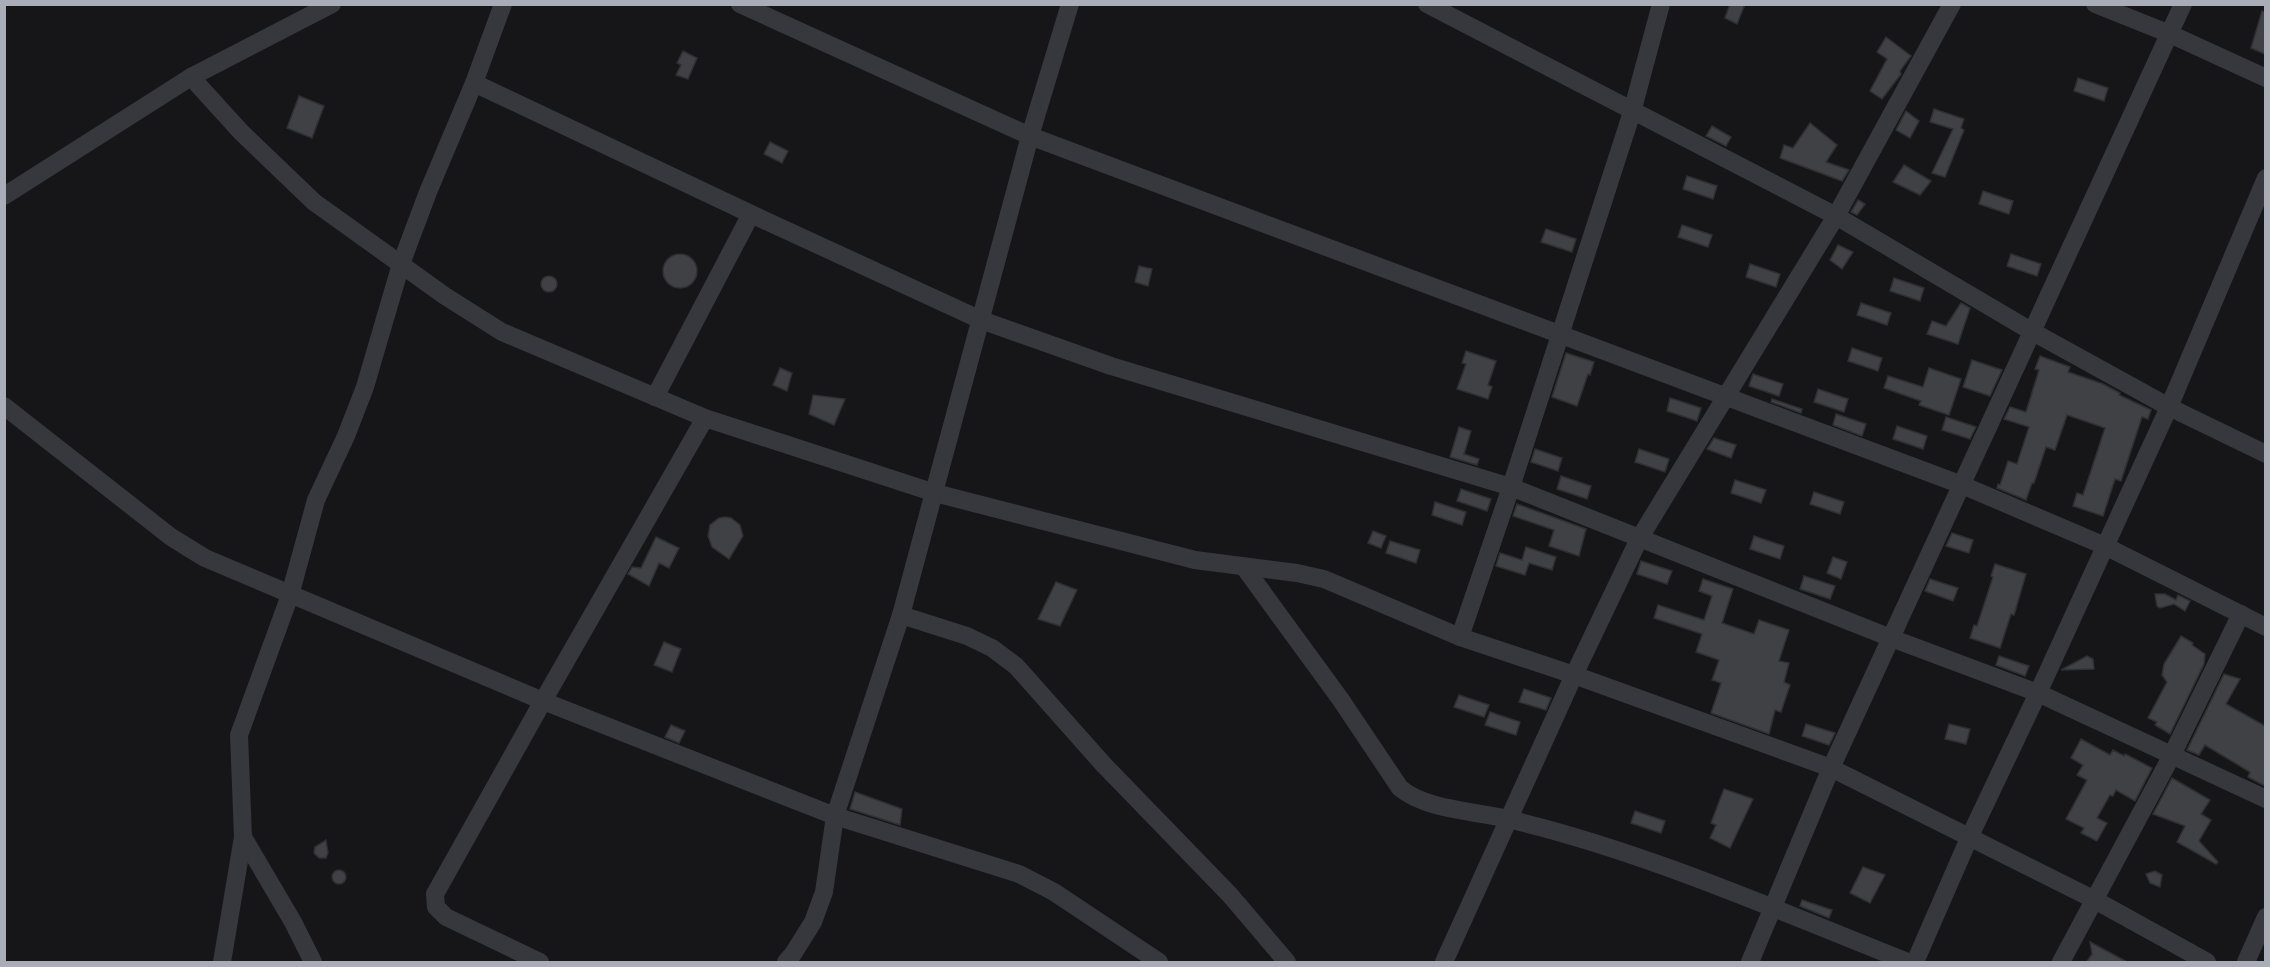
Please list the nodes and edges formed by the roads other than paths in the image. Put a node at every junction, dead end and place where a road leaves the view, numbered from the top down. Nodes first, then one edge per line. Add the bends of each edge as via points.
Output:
1 (332, 4) edge
2 (503, 4) edge
3 (740, 4) edge
4 (1070, 4) edge
5 (1427, 4) edge
6 (1661, 4) edge
7 (1952, 4) edge
8 (2095, 4) edge
9 (2182, 4) edge
10 (2170, 34) junction
11 (191, 77) junction
12 (2265, 78) edge
13 (474, 83) junction
14 (1632, 112) junction
15 (1030, 136) junction
16 (2265, 178) edge
17 (4, 196) edge
18 (751, 214) junction
19 (1836, 216) junction
20 (401, 264) junction
21 (981, 320) junction
22 (2031, 331) junction
23 (1560, 333) junction
24 (655, 397) junction
25 (1725, 397) junction
26 (4, 406) edge
27 (2169, 407) junction
28 (705, 418) junction
29 (2265, 454) edge
30 (1962, 485) junction
31 (1511, 487) junction
32 (934, 493) junction
33 (1639, 539) junction
34 (2105, 546) junction
35 (1244, 567) junction
36 (290, 595) junction
37 (2241, 614) junction
38 (901, 615) junction
39 (2265, 627) edge
40 (1460, 637) junction
41 (1891, 638) junction
42 (1574, 675) junction
43 (2038, 693) junction
44 (543, 701) junction
45 (2171, 757) junction
46 (1832, 768) junction
47 (2265, 799) edge
48 (835, 816) junction
49 (1509, 819) junction
50 (1970, 836) junction
51 (243, 837) junction
52 (2093, 899) junction
53 (1772, 908) junction
54 (2265, 917) edge
55 (222, 963) edge
56 (313, 963) edge
57 (540, 963) edge
58 (786, 963) edge
59 (1159, 963) edge
60 (1287, 963) edge
61 (1444, 963) edge
62 (1750, 963) edge
63 (1908, 963) edge
64 (1915, 963) edge
65 (2061, 963) edge
66 (2207, 963) edge
67 (2246, 963) edge

1 - 11 street
2 - 13 street
3 - 15 street
4 - 15 street
5 - 14 street
6 - 14 street
7 - 19 street
8 - 10 street
9 - 10 street
10 - 12 street
10 - 22 street
11 - 17 street
11 - 20 street via 314,202
13 - 18 street
13 - 20 street
14 - 19 street
14 - 23 street
15 - 21 street
15 - 23 street
16 - 27 street
18 - 21 street
18 - 24 street
19 - 22 street
19 - 25 street
20 - 24 street via 502,332
20 - 36 street via 365,387 316,500
21 - 31 street via 1111,366
21 - 32 street
22 - 27 street
22 - 30 street
23 - 25 street
23 - 31 street
24 - 28 street
25 - 30 street
25 - 33 street
26 - 36 street via 171,537 205,558
27 - 29 street
27 - 34 street
28 - 32 street
28 - 44 street
30 - 34 street
30 - 41 street
31 - 33 street
31 - 40 street
32 - 35 street via 1165,554
32 - 38 street
33 - 41 street
33 - 42 street
34 - 37 street
34 - 43 street
35 - 40 street via 1324,579
35 - 49 street via 1400,788 1423,802
36 - 44 street
36 - 51 street via 238,735
37 - 39 street
37 - 45 street
38 - 48 street
38 - 60 street via 967,636 1016,666 1103,764 1230,895
40 - 42 street
41 - 43 street
41 - 46 street
42 - 46 street
42 - 49 street
43 - 45 street
43 - 50 street
44 - 48 street
44 - 57 street via 435,894 436,907 446,917
45 - 47 street
45 - 52 street
46 - 50 street
46 - 53 street
48 - 58 street via 824,892 813,922
48 - 59 street via 1019,874 1054,892
49 - 53 street via 1617,849 1707,880
49 - 61 street
50 - 52 street
50 - 64 street
51 - 55 street
51 - 56 street
52 - 65 street
52 - 66 street
53 - 62 street
53 - 63 street
54 - 67 street

